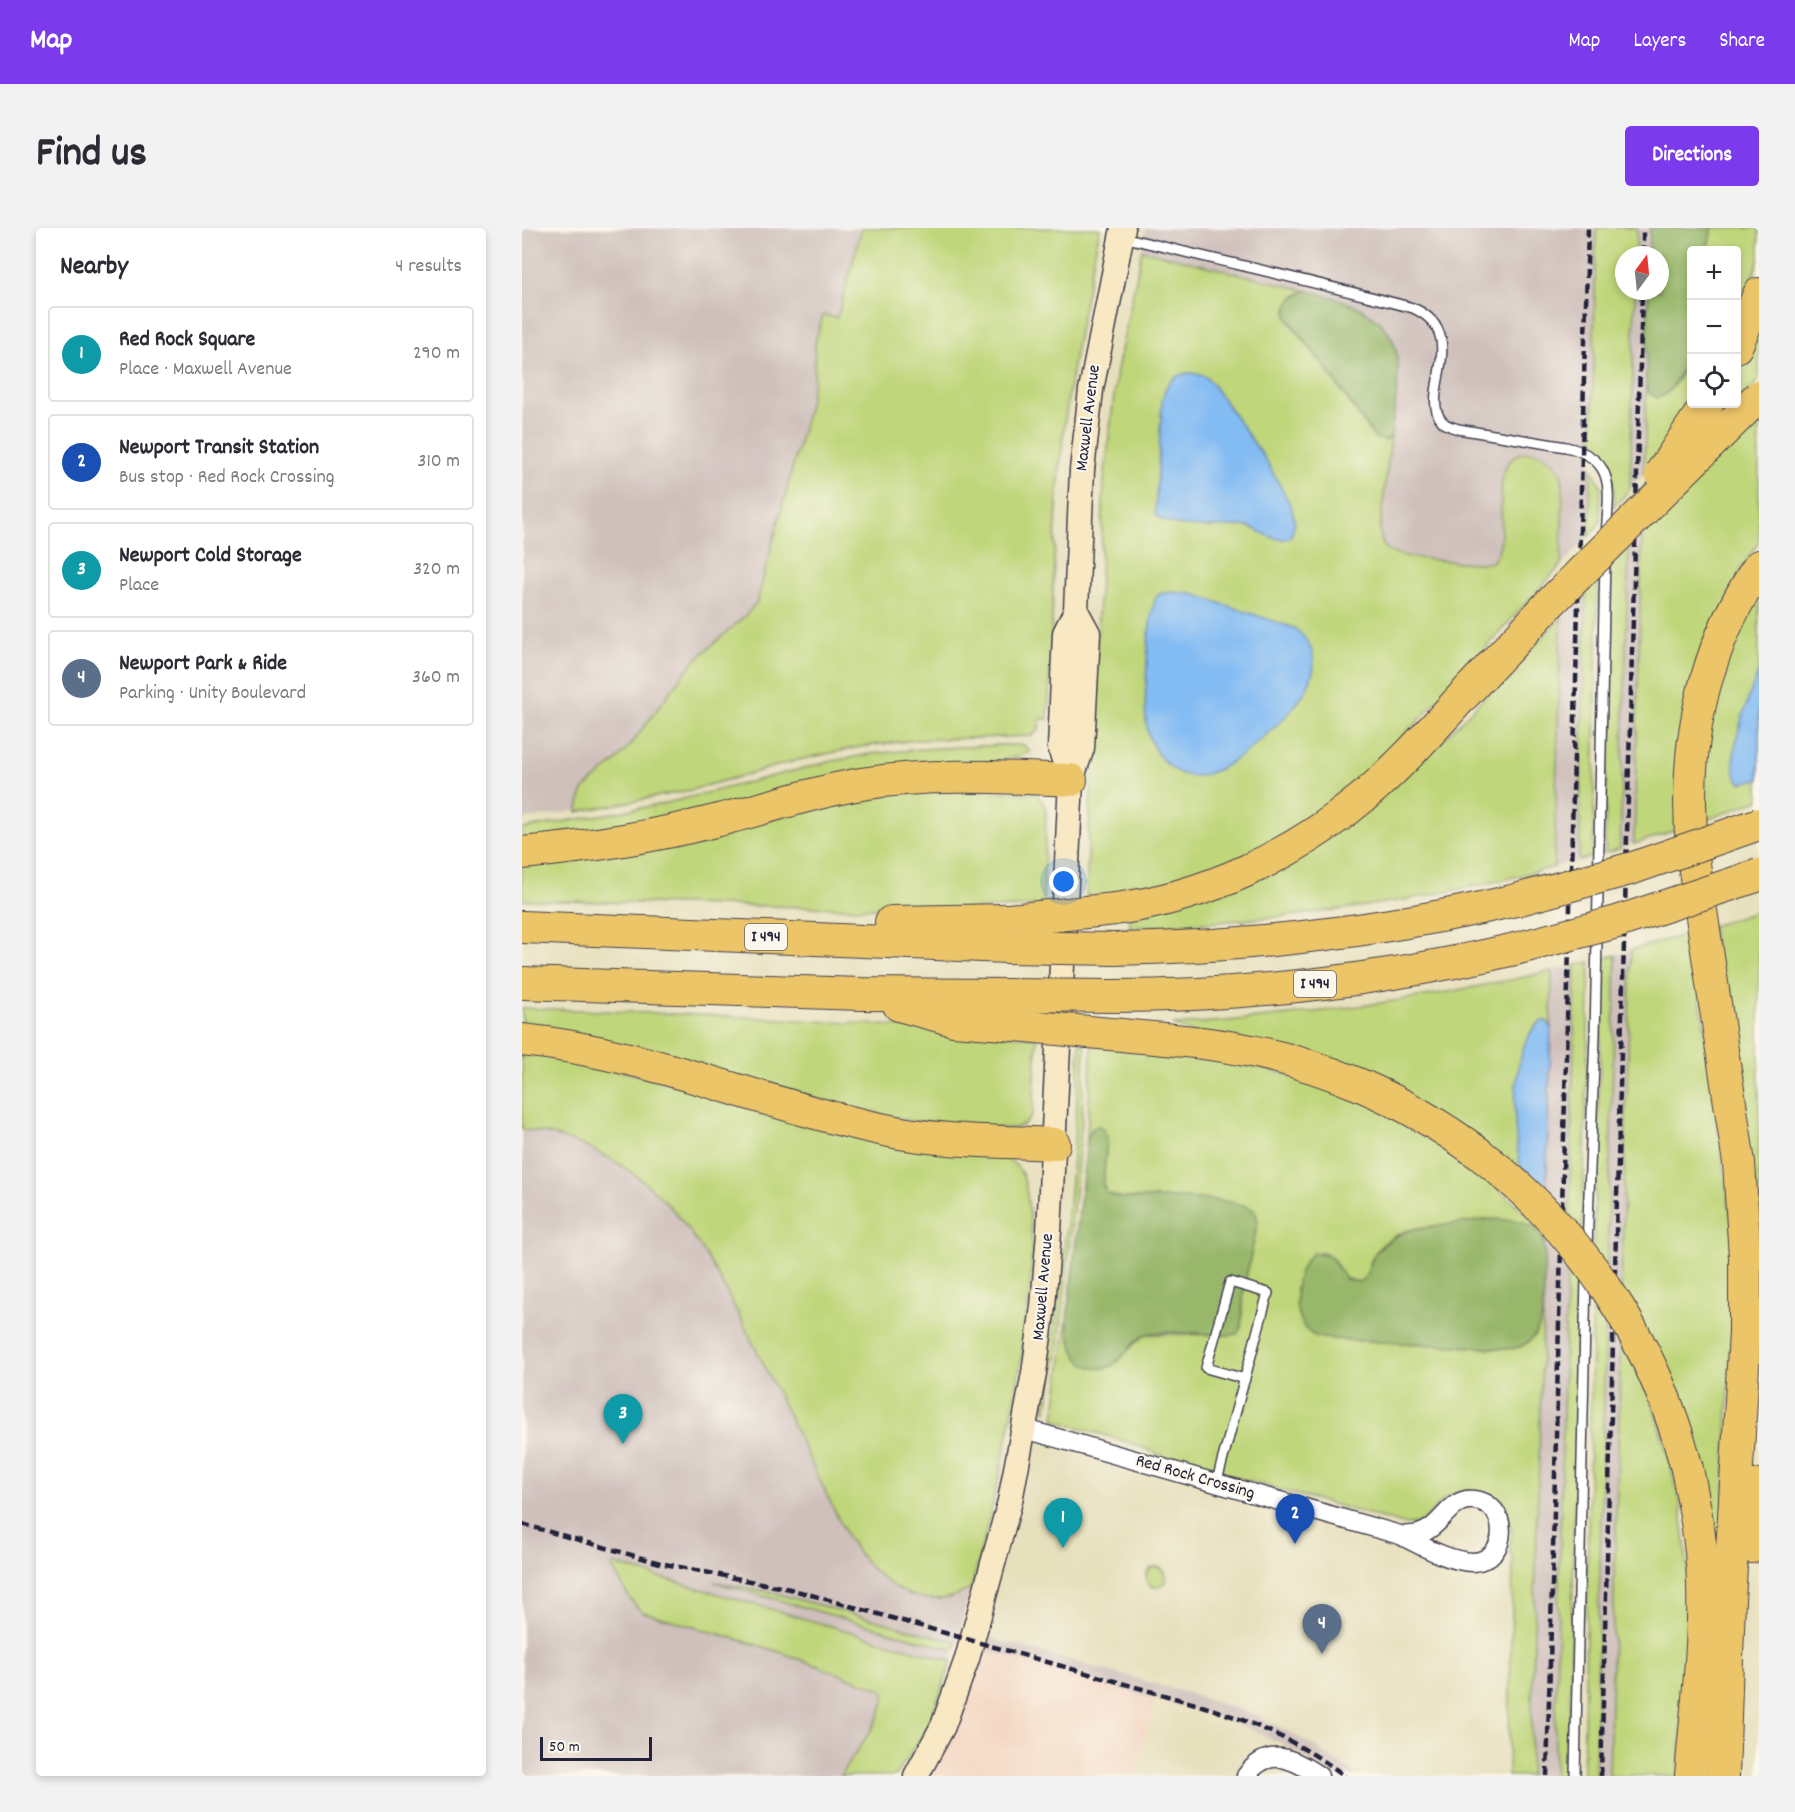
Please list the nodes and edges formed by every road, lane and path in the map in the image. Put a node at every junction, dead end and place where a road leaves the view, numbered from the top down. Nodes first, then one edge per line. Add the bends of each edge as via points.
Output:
1 (1122, 232) edge
2 (1759, 294) edge
3 (1741, 337) edge
4 (1759, 396) edge
5 (1704, 408) edge
6 (1759, 566) edge
7 (1550, 604) junction
8 (1071, 780) junction
9 (1759, 824) edge
10 (522, 853) edge
11 (1759, 874) edge
12 (1759, 895) edge
13 (523, 927) edge
14 (1008, 934) junction
15 (1515, 949) junction
16 (522, 983) edge
17 (1005, 1009) junction
18 (522, 1040) edge
19 (1054, 1144) junction
20 (1245, 1379) junction
21 (1025, 1429) junction
22 (1216, 1484) junction
23 (1759, 1485) edge
24 (1400, 1536) junction
25 (916, 1776) edge
26 (1246, 1776) edge
27 (1319, 1776) edge
28 (1575, 1776) edge
29 (1691, 1776) edge
30 (1723, 1776) edge
31 (1728, 1776) edge

1 - 8 main road, Maxwell Avenue via 1088,413 1076,611 1065,633 1060,748
1 - 28 lane via 1237,266 1312,281 1418,310 1434,323 1442,341 1436,403 1443,422 1458,429 1582,452 1596,461 1607,479
2 - 3 highway
4 - 7 highway, bridge
5 - 7 highway, bridge via 1661,472
6 - 30 highway via 1712,660 1698,709 1690,769 1693,857 1734,1131 1744,1234 1744,1333
7 - 14 highway, bridge via 1395,769 1320,830 1271,859 1209,886 1166,900
8 - 10 highway via 953,776 879,781 648,836
8 - 19 main road, Maxwell Avenue
9 - 14 highway, bridge via 1622,871 1516,900 1331,934 1228,945 1114,949
11 - 15 highway, I 494, bridge via 1626,919
12 - 15 highway, bridge via 1671,924
13 - 14 highway via 753,921 943,922
15 - 17 highway, I 494, bridge via 1313,984 1204,994 1112,996
16 - 17 highway, I 494 via 861,994
17 - 29 highway, bridge via 1110,1034 1230,1047 1312,1067 1364,1086 1428,1119 1477,1152 1547,1214 1581,1253 1631,1327 1655,1375 1687,1469 1698,1528 1703,1601
18 - 19 highway via 631,1058 887,1131
19 - 21 main road, Maxwell Avenue via 1043,1306
20 - 20 lane via 1268,1293 1230,1282 1206,1368
20 - 22 lane
21 - 22 street, Red Rock Crossing
21 - 25 main road, Maxwell Avenue via 1003,1528 961,1679 943,1726
22 - 24 street, Red Rock Crossing
23 - 31 highway
24 - 24 street, Red Rock Crossing via 1435,1552 1473,1562 1494,1551 1502,1529 1494,1510 1472,1500 1453,1506 1430,1530 1416,1536
26 - 27 street via 1272,1757 1287,1758

